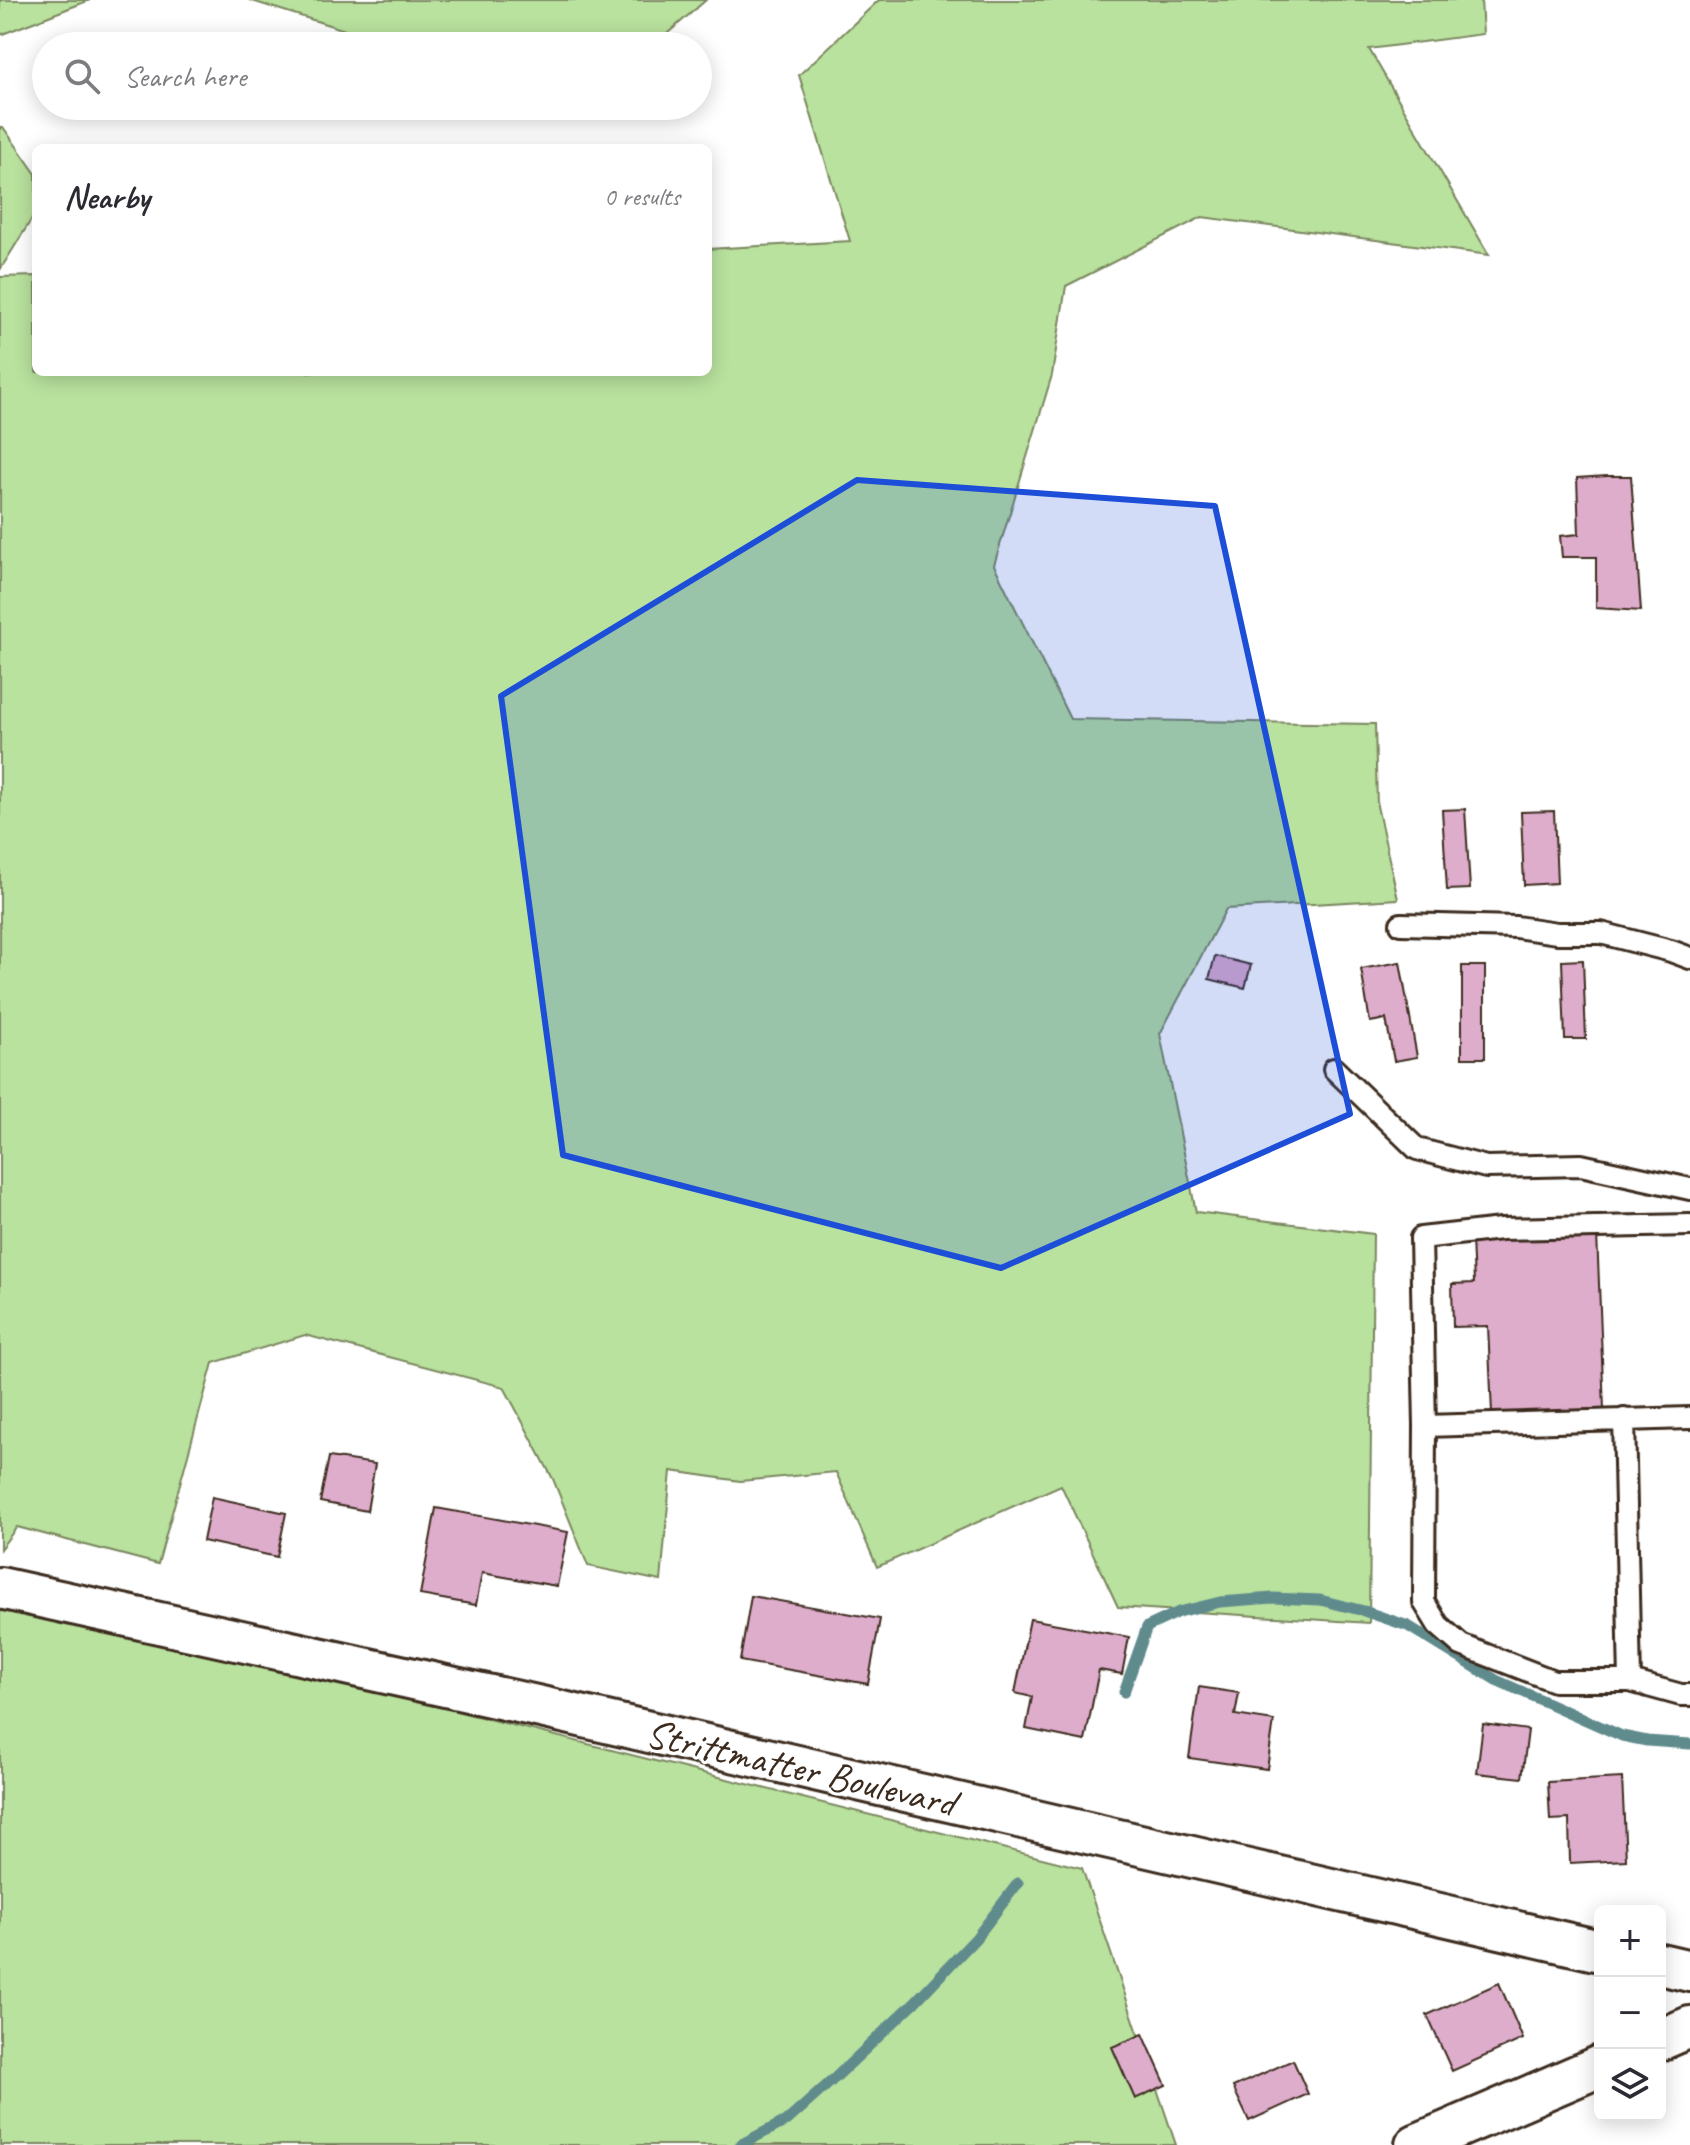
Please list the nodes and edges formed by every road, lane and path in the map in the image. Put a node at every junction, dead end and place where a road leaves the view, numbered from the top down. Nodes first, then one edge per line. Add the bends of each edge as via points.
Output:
1 (1401, 924) dead end
2 (1690, 958) edge
3 (1334, 1069) dead end
4 (1690, 1189) edge
5 (1690, 1225) edge
6 (1690, 1418) edge
7 (1624, 1419) junction
8 (1425, 1426) junction
9 (0, 1588) edge
10 (1630, 1681) junction
11 (1690, 1695) edge
12 (1594, 1950) edge
13 (1666, 1965) edge
14 (1690, 1971) edge
15 (1690, 2027) edge
16 (1666, 2037) edge
17 (1594, 2069) edge
18 (1416, 2145) edge

1 - 2 lane via 1601,933
3 - 4 lane via 1417,1149 1486,1167 1581,1165
5 - 8 lane via 1501,1229 1421,1238
6 - 7 lane
7 - 8 lane
7 - 10 lane
8 - 10 lane via 1424,1602 1438,1625 1461,1645 1554,1681
9 - 12 street, Strittmatter Boulevard
10 - 11 lane
13 - 14 street
15 - 16 street
17 - 18 street

